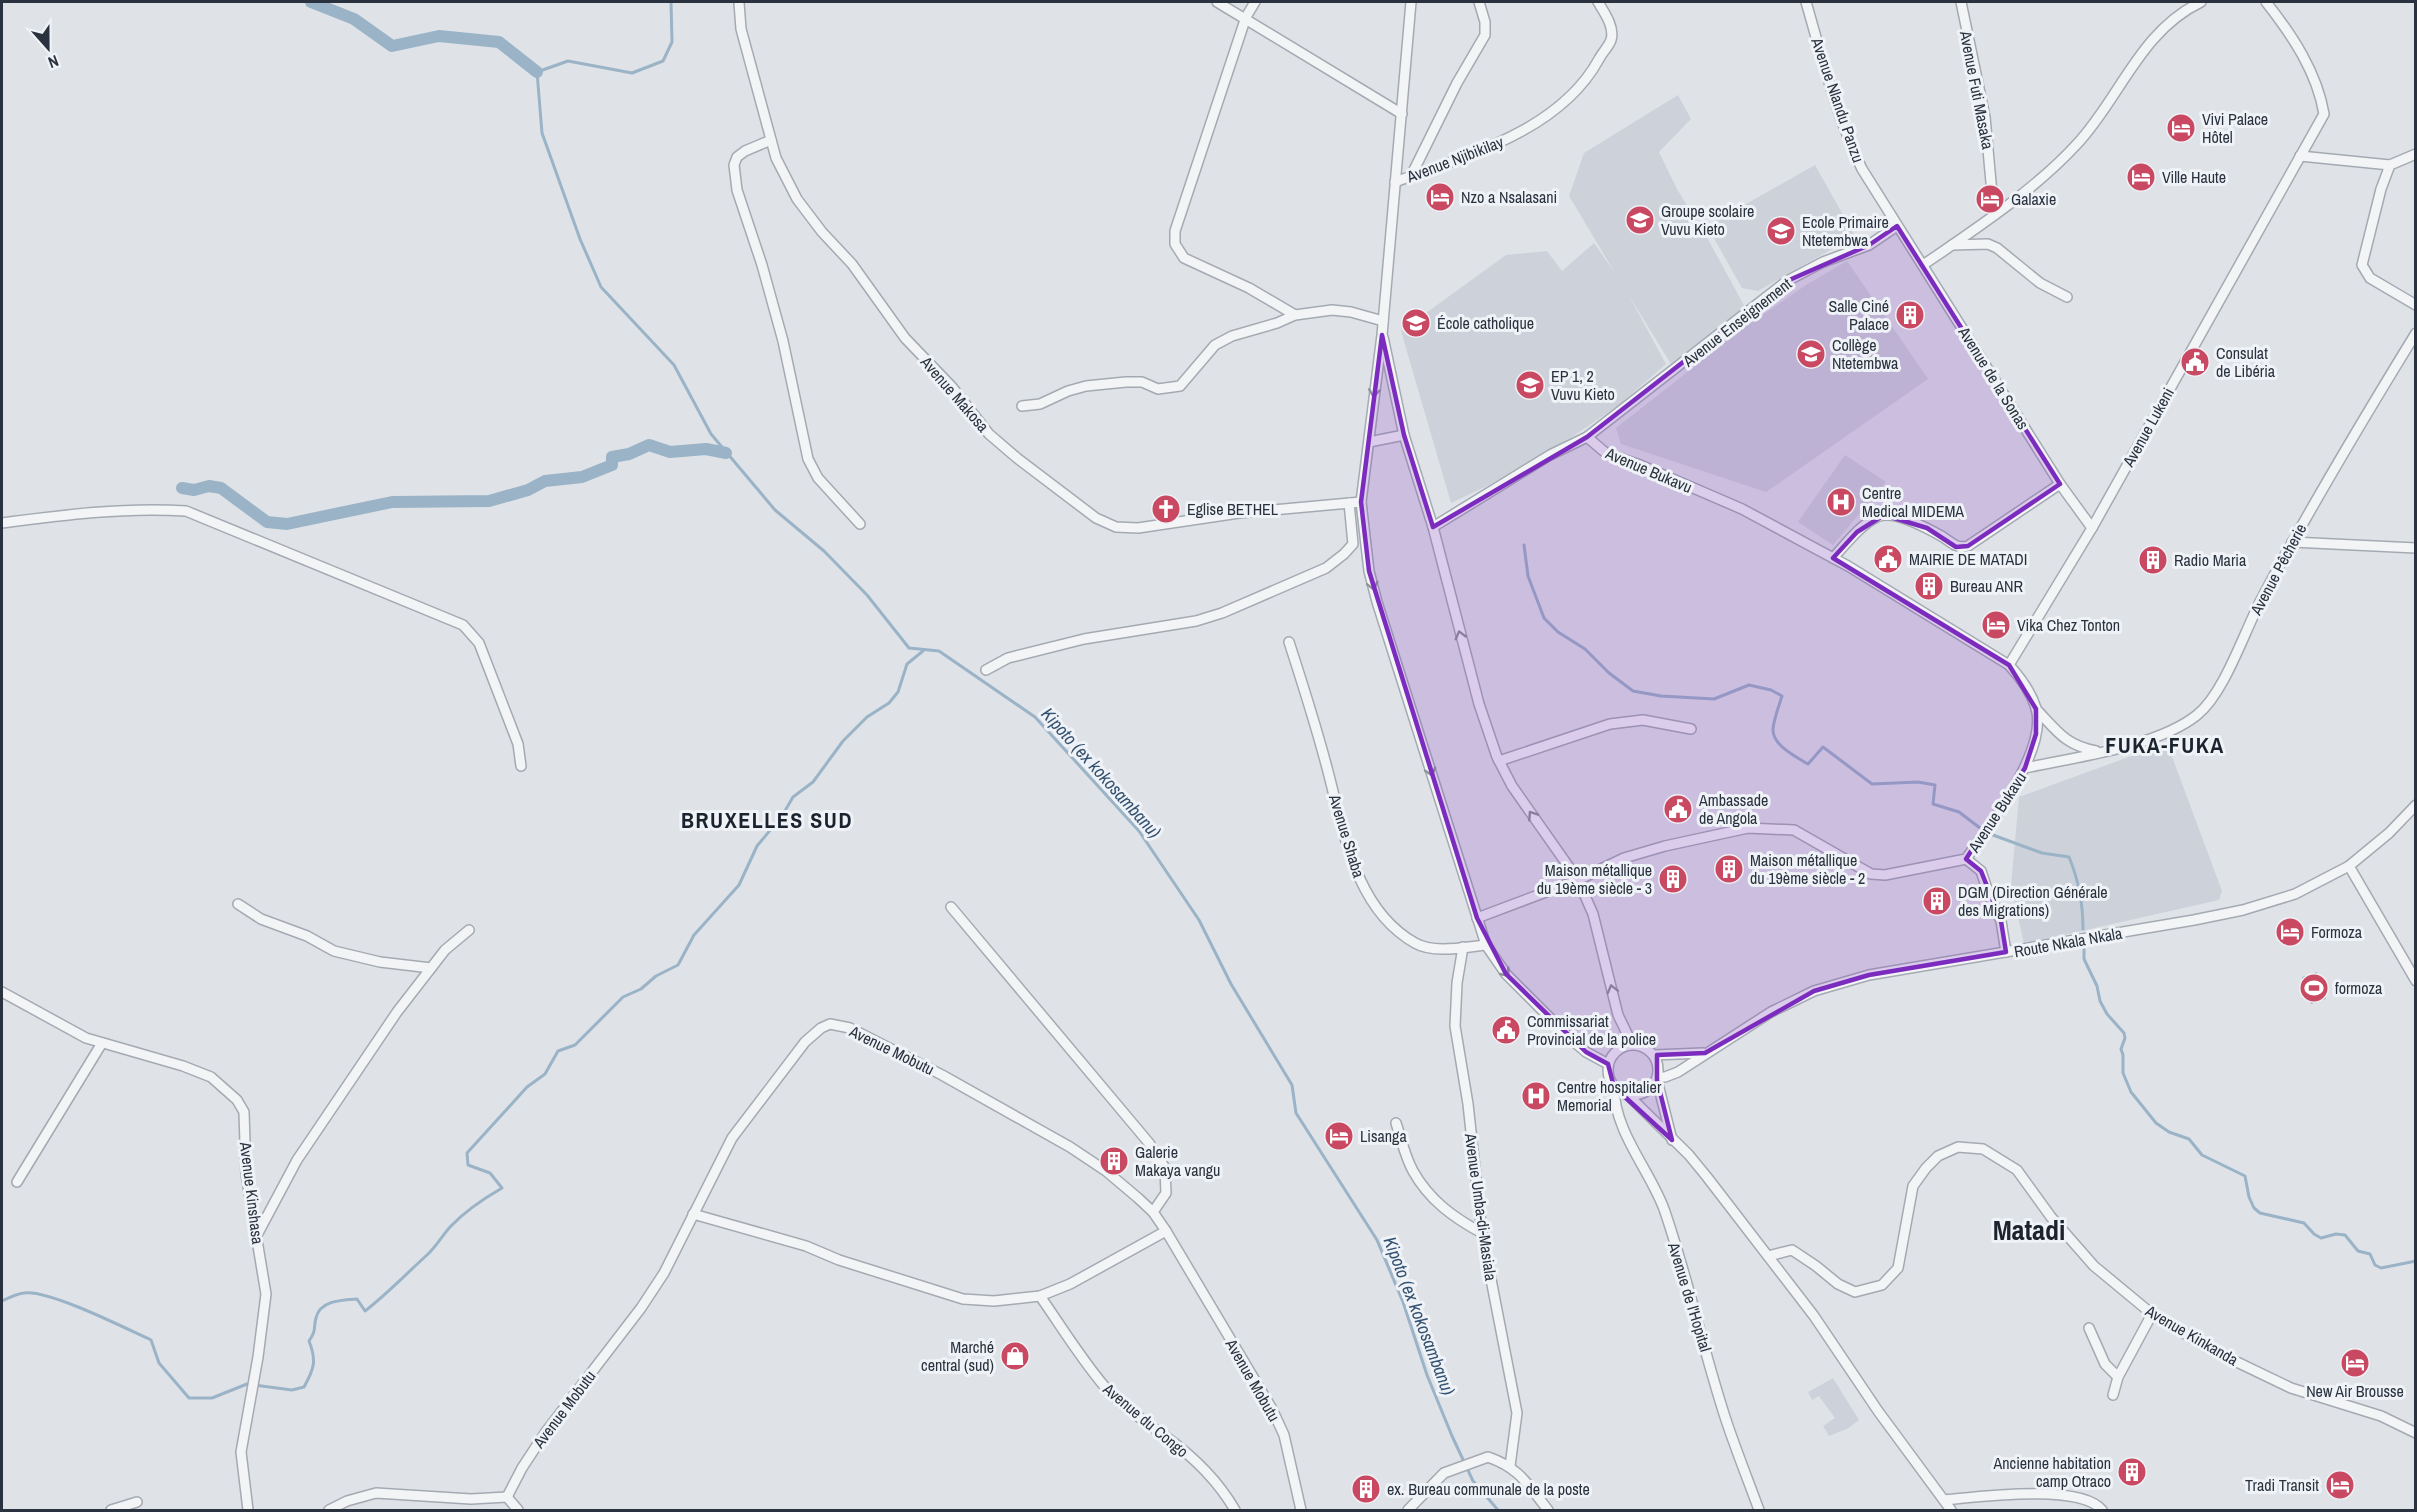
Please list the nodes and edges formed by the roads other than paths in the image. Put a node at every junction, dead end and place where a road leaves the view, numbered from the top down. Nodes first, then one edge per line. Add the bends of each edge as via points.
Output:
1 (1217, 2) edge
2 (1255, 2) edge
3 (1411, 2) edge
4 (1479, 2) edge
5 (1598, 2) edge
6 (1806, 2) edge
7 (1961, 2) edge
8 (2201, 2) edge
9 (2266, 2) edge
10 (739, 3) dead end
11 (1246, 17) junction
12 (1402, 114) junction
13 (771, 140) junction
14 (2415, 154) edge
15 (2300, 156) junction
16 (2390, 165) junction
17 (1410, 176) junction
18 (1395, 182) junction
19 (1994, 215) junction
20 (1897, 226) junction
21 (1952, 245) junction
22 (1923, 265) junction
23 (2067, 297) dead end
24 (2415, 305) edge
25 (1295, 315) junction
26 (1383, 321) junction
27 (2415, 333) edge
28 (1382, 335) junction
29 (1022, 406) dead end
30 (1404, 435) junction
31 (1587, 437) junction
32 (1369, 442) junction
33 (2060, 484) junction
34 (1362, 502) junction
35 (1349, 503) junction
36 (2, 524) edge
37 (860, 524) dead end
38 (1433, 527) junction
39 (2092, 528) junction
40 (2292, 542) junction
41 (2415, 548) edge
42 (1833, 558) junction
43 (1289, 642) dead end
44 (2009, 665) junction
45 (986, 670) dead end
46 (2036, 709) junction
47 (1690, 729) dead end
48 (2100, 752) junction
49 (1499, 761) junction
50 (521, 766) dead end
51 (2025, 768) junction
52 (2415, 805) edge
53 (1966, 859) junction
54 (2349, 866) junction
55 (1578, 880) junction
56 (238, 904) dead end
57 (951, 907) dead end
58 (1476, 918) junction
59 (469, 930) dead end
60 (1486, 945) junction
61 (1463, 947) junction
62 (2006, 952) junction
63 (431, 968) junction
64 (2415, 981) edge
65 (2, 992) edge
66 (102, 1043) junction
67 (1632, 1044) junction
68 (1705, 1053) junction
69 (1654, 1055) junction
70 (1608, 1064) junction
71 (1658, 1079) junction
72 (1614, 1087) junction
73 (1628, 1095) junction
74 (1396, 1123) dead end
75 (1672, 1140) junction
76 (17, 1182) dead end
77 (1153, 1212) junction
78 (693, 1214) junction
79 (1166, 1231) junction
80 (1482, 1233) junction
81 (256, 1237) junction
82 (1768, 1256) junction
83 (1040, 1296) junction
84 (2152, 1314) junction
85 (2089, 1328) dead end
86 (2118, 1377) junction
87 (2113, 1395) dead end
88 (2415, 1433) edge
89 (1510, 1467) junction
90 (507, 1497) junction
91 (1944, 1500) junction
92 (137, 1502) dead end
93 (111, 1510) edge
94 (248, 1510) edge
95 (329, 1510) edge
96 (518, 1510) edge
97 (1235, 1510) edge
98 (1301, 1510) edge
99 (1408, 1510) edge
100 (1548, 1510) edge
101 (1759, 1510) edge
102 (1951, 1510) edge
103 (2102, 1510) edge

1 - 11 street
2 - 11 street
3 - 12 street
4 - 17 street via 1485,35
5 - 17 street, Avenue Njibikilay via 1609,21 1611,39 1592,72 1563,101 1500,144
6 - 20 street, Avenue Nlandu Panzu via 1852,150
7 - 19 street, Avenue Futi Masaka via 1985,117
8 - 19 street via 2166,25 2079,142
9 - 15 street, Avenue Lukeni via 2290,32 2321,94 2324,114
10 - 13 street, Avenue Makosa via 741,28
11 - 12 street
11 - 25 street via 1175,231 1175,244 1184,258 1249,288
12 - 18 street
13 - 35 street, Avenue Makosa via 782,173 797,199 852,264 905,338 952,387 989,434 1096,518 1116,526 1138,528 1239,513
13 - 37 street via 737,157 737,190 783,341 808,459 818,478
14 - 16 street
15 - 16 street
15 - 39 street, Avenue Lukeni
16 - 24 street via 2380,189 2362,265 2370,278
17 - 18 street, Avenue Njibikilay
18 - 26 street
19 - 21 street
20 - 22 street, Avenue de la Sonas
20 - 31 street, Avenue Enseignement via 1869,245 1787,281
21 - 22 street
21 - 23 street via 1988,244 1997,248 2040,283
22 - 33 street, Avenue de la Sonas
25 - 26 street via 1332,310
25 - 29 street via 1215,345 1180,386 1158,389 1142,382 1126,382 1086,386 1040,405
26 - 28 street
27 - 40 street, Avenue Pêcherie
28 - 30 street
28 -> 32 street
30 - 32 street
30 - 38 street
31 - 38 street, Avenue Enseignement via 1550,455
31 - 42 street, Avenue Bukavu via 1607,454 1742,509
32 - 34 street
33 - 39 street, Avenue de la Sonas
33 - 42 street via 1962,548 1927,528 1884,515 1857,532
34 - 35 street, Avenue Makosa
34 -> 58 street via 1377,602
35 - 45 street via 1353,544 1326,568 1196,621 1083,639 1008,658
36 - 50 street via 152,508 186,510 463,625 479,643 518,744
49 -> 38 street via 1479,704
39 - 44 street, Avenue Lukeni
40 - 41 street
40 - 48 street, Avenue Pêcherie via 2213,700 2175,729
42 - 44 street, Avenue Bukavu
43 - 61 street, Avenue Shaba via 1361,883 1378,908 1415,943 1425,947
44 - 46 street, Avenue Bukavu via 2027,688
46 - 48 street via 2077,747
46 - 51 street, Avenue Bukavu via 2036,734
47 - 49 street via 1643,720 1610,723
48 - 51 street, Avenue Pêcherie
55 -> 49 street
51 - 53 street, Avenue Bukavu
52 - 54 street, Route Nkala Nkala via 2389,834
53 - 55 street, Avenue Bukavu via 1885,875 1870,874 1794,830 1748,828 1624,858
53 - 62 street via 1981,871 2001,921
54 - 62 street, Route Nkala Nkala via 2295,894 2243,910
54 - 64 street
55 - 58 street, Avenue Bukavu
67 -> 55 street via 1618,1015 1593,914
56 - 63 street via 261,919 334,951
57 - 77 street via 1149,1143 1165,1168 1166,1185 1166,1193
58 - 60 street
59 - 63 street
60 - 61 street, Avenue Shaba
60 -> 70 street via 1506,974 1572,1040 1586,1053
61 - 80 street, Avenue Umba-di-Masiala via 1455,1026
62 - 68 street, Route Nkala Nkala via 1869,975 1814,991 1771,1012
63 - 81 street via 297,1160
65 - 66 street, Avenue Kinshasa
66 - 76 street
66 - 81 street, Avenue Kinshasa via 211,1077 237,1100 244,1112 246,1174
67 - 69 street
67 - 70 street via 1613,1054
68 - 69 street
68 - 71 street, Route Nkala Nkala
69 - 71 street
70 - 72 street
71 - 73 street via 1645,1093
71 - 75 street
72 - 73 street
72 - 101 street, Avenue de l'Hopital via 1623,1128 1663,1208 1726,1419
73 - 75 street
74 - 80 street via 1412,1170 1426,1191 1447,1211
75 - 82 street via 1701,1169
77 - 78 street, Avenue Mobutu via 1106,1171 1070,1147 884,1045 850,1028 830,1024 805,1042 732,1138
77 - 79 street, Avenue Mobutu
78 - 83 street via 806,1246 963,1299 994,1301
78 - 90 street, Avenue Mobutu via 664,1273 641,1308 545,1433
79 - 83 street via 1070,1284
79 - 98 street, Avenue Mobutu via 1272,1408 1284,1435
80 - 89 street, Avenue Umba-di-Masiala via 1517,1413
81 - 94 street, Avenue Kinshasa via 266,1294 241,1452
82 - 84 street, Avenue Kinkanda via 1792,1250 1855,1292 1882,1285 1898,1268 1913,1186 1926,1168 1938,1156 1958,1147 1983,1149 2017,1170 2094,1266
82 - 91 street
83 - 97 street, Avenue du Congo via 1105,1387 1203,1468
84 - 86 street
84 - 88 street, Avenue Kinkanda via 2212,1350 2291,1388 2381,1416
85 - 86 street via 2105,1364
86 - 87 street
89 - 99 street via 1488,1457 1444,1473
89 - 100 street
90 - 95 street via 471,1499 376,1493
90 - 96 street
91 - 102 street
91 - 103 street via 2064,1494
92 - 93 street

